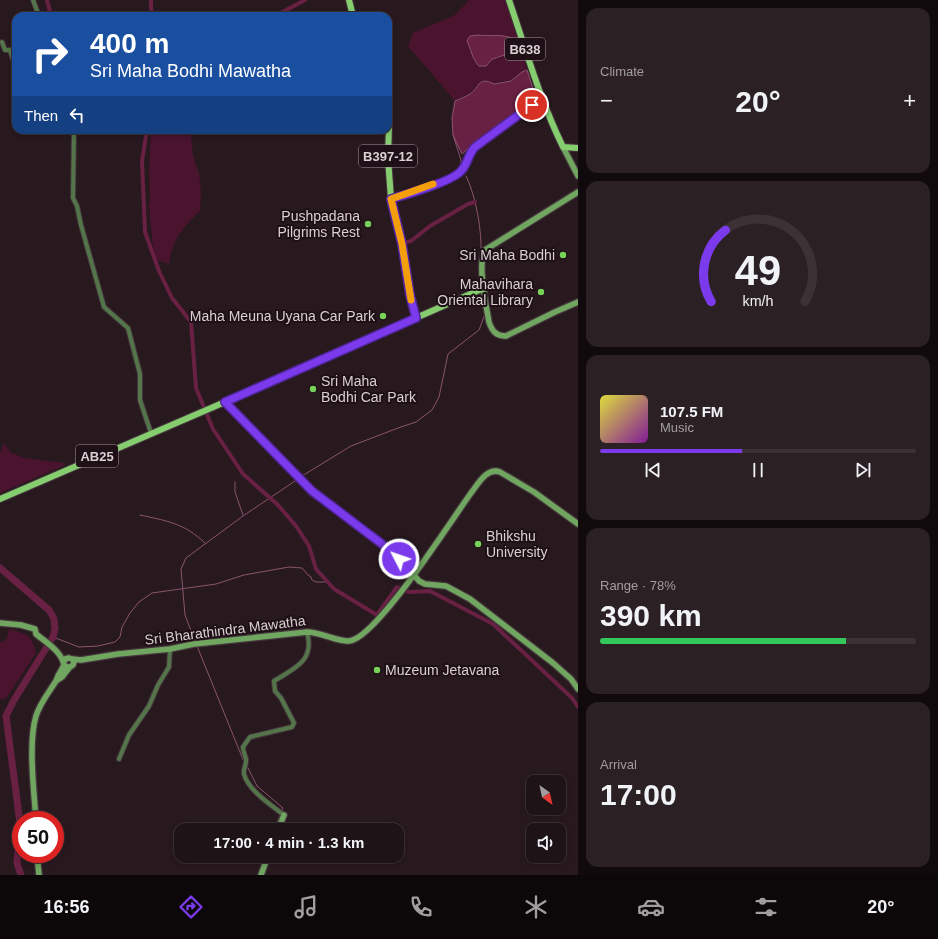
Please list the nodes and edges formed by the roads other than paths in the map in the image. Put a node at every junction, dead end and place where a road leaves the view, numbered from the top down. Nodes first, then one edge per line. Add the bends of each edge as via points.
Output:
1 (33, 0) edge
2 (349, 0) edge
3 (509, 0) edge
4 (38, 12) edge
5 (352, 12) edge
6 (2, 42) dead end
7 (10, 50) joint
8 (12, 56) edge
9 (532, 105) dead end
10 (74, 134) edge
11 (389, 134) edge
12 (563, 147) junction
13 (578, 148) edge
14 (578, 176) edge
15 (578, 192) edge
16 (391, 199) junction
17 (484, 288) junction
18 (578, 302) edge
19 (416, 318) junction
20 (225, 402) junction
21 (151, 433) junction
22 (0, 498) edge
23 (578, 524) edge
24 (411, 578) junction
25 (0, 623) edge
26 (307, 632) junction
27 (170, 649) junction
28 (68, 663) junction
29 (578, 689) edge
30 (119, 759) dead end
31 (35, 811) edge
32 (284, 815) joint
33 (281, 823) edge
34 (38, 863) edge
35 (265, 863) edge
36 (39, 875) edge
37 (261, 875) edge

1 - 4 street
2 - 5 main road
3 - 12 main road, B638 via 542,99
6 - 7 street via 6,50
7 - 8 street
9 - 16 main road via 475,147 463,169 451,178
10 - 21 street via 73,198 104,307 128,328 140,374 140,400
11 - 16 main road, B397-12
12 - 13 main road
12 - 14 main road, B638
15 - 17 main road via 485,250 482,261
16 - 19 main road, B397-12
17 - 18 main road via 490,326 495,333 502,336
17 - 19 main road, AB25
19 - 20 main road, AB25
20 - 21 main road, AB25
20 - 24 main road via 324,501 403,562
21 - 22 main road, AB25
23 - 24 main road, Sri Bharathindra Mawatha via 510,477 491,471 471,493
24 - 26 main road, Sri Bharathindra Mawatha via 376,622 357,639 346,641
24 - 29 main road via 422,583 446,586 470,600 553,663
25 - 28 main road via 35,629 36,634
26 - 27 main road, Sri Bharathindra Mawatha via 201,643
26 - 32 street via 308,654 300,664 273,683 294,723 292,727 250,737 243,747 247,761 243,769 249,784
27 - 28 main road, Sri Bharathindra Mawatha via 118,654
27 - 30 street via 168,667 149,706 129,735
28 - 31 main road via 62,677 56,681 36,716 32,749
32 - 33 main road
34 - 36 main road
35 - 37 main road

